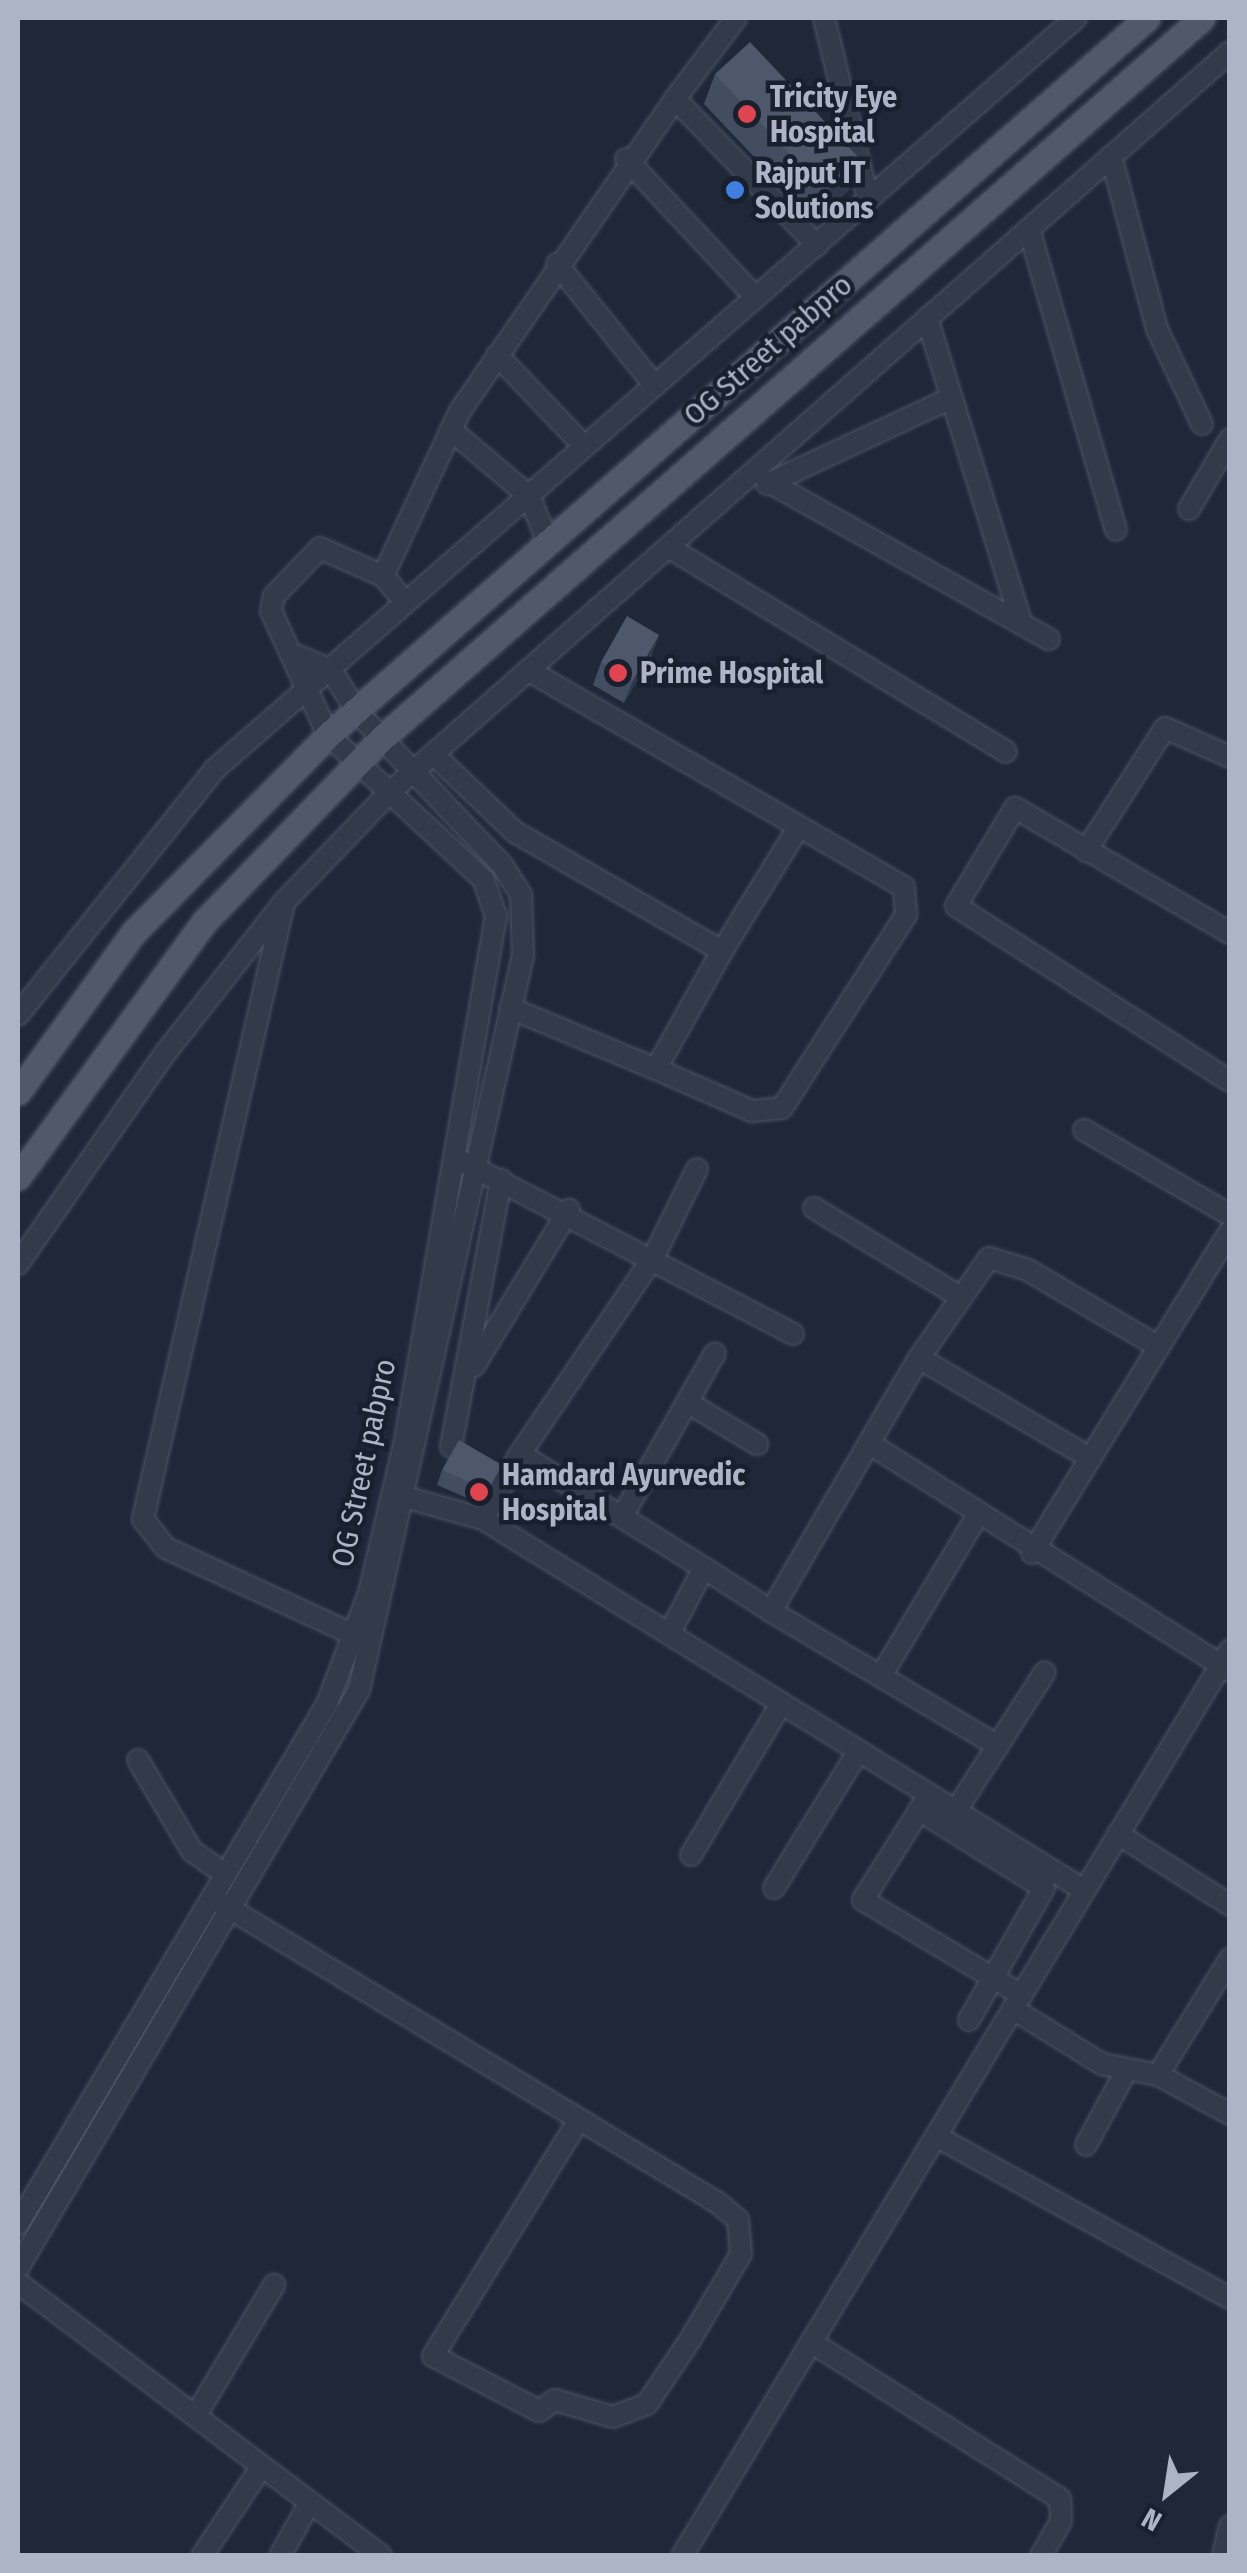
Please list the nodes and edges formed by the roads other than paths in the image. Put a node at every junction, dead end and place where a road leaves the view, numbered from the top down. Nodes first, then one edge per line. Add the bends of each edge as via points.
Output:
1 (736, 18) edge
2 (824, 18) edge
3 (1076, 18) edge
4 (1147, 18) edge
5 (1202, 18) edge
6 (1230, 52) edge
7 (674, 99) junction
8 (1111, 156) junction
9 (626, 159) junction
10 (868, 199) junction
11 (1029, 229) junction
12 (816, 245) junction
13 (557, 264) junction
14 (756, 298) junction
15 (928, 318) junction
16 (497, 355) junction
17 (655, 386) junction
18 (950, 399) junction
19 (1202, 424) dead end
20 (451, 430) junction
21 (1230, 440) edge
22 (585, 447) junction
23 (746, 478) junction
24 (776, 486) junction
25 (528, 496) junction
26 (1189, 509) dead end
27 (1116, 530) dead end
28 (548, 542) junction
29 (668, 547) junction
30 (383, 576) junction
31 (405, 602) junction
32 (1022, 624) junction
33 (1050, 640) dead end
34 (298, 656) junction
35 (332, 670) junction
36 (528, 670) junction
37 (302, 695) junction
38 (357, 712) junction
39 (328, 735) junction
40 (382, 738) junction
41 (1006, 752) dead end
42 (433, 754) junction
43 (1230, 758) edge
44 (358, 762) junction
45 (415, 769) junction
46 (388, 792) junction
47 (798, 828) junction
48 (1086, 850) junction
49 (284, 902) junction
50 (1230, 934) edge
51 (722, 951) junction
52 (510, 1008) junction
53 (18, 1015) edge
54 (656, 1068) junction
55 (1230, 1081) edge
56 (18, 1092) edge
57 (1084, 1130) dead end
58 (465, 1163) junction
59 (697, 1169) dead end
60 (18, 1176) edge
61 (501, 1180) junction
62 (814, 1208) dead end
63 (569, 1210) junction
64 (1230, 1216) edge
65 (1230, 1231) edge
66 (654, 1256) junction
67 (18, 1264) edge
68 (959, 1296) junction
69 (793, 1334) dead end
70 (1158, 1347) junction
71 (715, 1353) dead end
72 (918, 1358) junction
73 (466, 1380) junction
74 (687, 1402) junction
75 (422, 1434) junction
76 (756, 1444) dead end
77 (870, 1444) junction
78 (450, 1447) junction
79 (520, 1454) junction
80 (1090, 1458) junction
81 (509, 1475) junction
82 (408, 1498) junction
83 (624, 1514) junction
84 (976, 1518) junction
85 (483, 1519) junction
86 (1032, 1553) junction
87 (704, 1568) junction
88 (771, 1611) junction
89 (354, 1634) junction
90 (669, 1634) junction
91 (1226, 1662) edge
92 (1045, 1672) dead end
93 (881, 1676) junction
94 (781, 1704) junction
95 (998, 1746) junction
96 (858, 1752) junction
97 (138, 1760) dead end
98 (924, 1803) junction
99 (955, 1812) junction
100 (1118, 1834) junction
101 (692, 1855) dead end
102 (225, 1874) junction
103 (774, 1888) dead end
104 (1084, 1890) junction
105 (211, 1898) junction
106 (1230, 1905) edge
107 (232, 1910) junction
108 (1230, 1959) edge
109 (994, 1978) junction
110 (1017, 2002) junction
111 (970, 2020) dead end
112 (1125, 2073) junction
113 (1158, 2075) junction
114 (1230, 2114) edge
115 (579, 2120) junction
116 (936, 2136) junction
117 (1086, 2145) dead end
118 (18, 2224) edge
119 (18, 2268) edge
120 (18, 2283) edge
121 (274, 2285) dead end
122 (1230, 2298) edge
123 (811, 2342) junction
124 (196, 2415) junction
125 (260, 2469) junction
126 (308, 2506) junction
127 (1230, 2526) edge
128 (202, 2556) edge
129 (280, 2556) edge
130 (381, 2556) edge
131 (682, 2556) edge
132 (1041, 2556) edge
133 (1223, 2556) edge

1 - 7 street
2 - 10 street
3 - 10 street
4 - 28 main road, OG Street pabpro
5 - 40 main road, OG Street pabpro
6 - 8 street
7 - 9 street
7 - 12 street
8 - 11 street
8 - 19 street via 1157,330
9 - 13 street
9 - 14 street
10 - 12 street
11 - 15 street
11 - 27 street
12 - 14 street
13 - 16 street
13 - 17 street
14 - 17 street
15 - 18 street
15 - 23 street
16 - 20 street
16 - 22 street
17 - 22 street
18 - 24 street
18 - 32 street
20 - 25 street
20 - 30 street
21 - 26 street
22 - 25 street
23 - 24 street
23 - 29 street
24 - 32 street
25 - 28 street
25 - 31 street
28 - 38 main road, OG Street pabpro
29 - 36 street
29 - 41 street
30 - 31 street
30 - 34 street via 326,547 298,569 271,611
31 - 35 street
32 - 33 street
34 - 35 street
34 - 37 street
35 - 37 street
35 - 38 street
36 - 42 street
36 - 47 street
37 - 39 street
37 - 53 street via 150,840
38 - 39 main road, OG Street pabpro
38 - 40 street, OG Street pabpro
39 - 44 street, OG Street pabpro
39 - 56 main road via 133,933
40 - 44 main road
40 - 45 street, OG Street pabpro
42 - 45 street
42 - 51 street via 515,832
43 - 48 street via 1165,728
44 - 46 street, OG Street pabpro
44 - 60 main road via 205,921
45 - 46 street
45 - 52 street, OG Street pabpro via 521,896 523,955
46 - 49 street
46 - 58 street, OG Street pabpro via 483,880 496,916
47 - 51 street
47 - 54 street via 894,878 906,915 782,1108 752,1110
48 - 50 street
48 - 55 street via 1008,809 960,896 960,914
49 - 67 street
49 - 89 street via 143,1519 166,1548
51 - 54 street
52 - 54 street
52 - 58 street, OG Street pabpro
57 - 64 street
58 - 61 street
58 - 75 street, OG Street pabpro
58 - 89 street, OG Street pabpro via 405,1440
59 - 66 street
61 - 63 street
61 - 73 street
62 - 68 street
63 - 66 street
63 - 73 street
65 - 70 street
66 - 69 street
66 - 79 street
68 - 70 street via 988,1258 1003,1258
68 - 72 street
70 - 80 street
71 - 74 street
72 - 77 street
72 - 80 street
73 - 78 street
74 - 76 street
74 - 83 street
75 - 78 street
75 - 82 street, OG Street pabpro
77 - 84 street
77 - 88 street
78 - 81 street
79 - 81 street
79 - 83 street
80 - 86 street
81 - 85 street
82 - 85 street
82 - 107 street, OG Street pabpro via 359,1690
83 - 87 street
84 - 86 street
84 - 93 street
85 - 90 street
86 - 91 street
87 - 88 street
87 - 90 street
88 - 93 street
89 - 102 street, OG Street pabpro via 304,1746
90 - 94 street
91 - 100 street
92 - 95 street
93 - 95 street
94 - 96 street
94 - 101 street
95 - 99 street
96 - 98 street
96 - 103 street
97 - 102 street via 192,1851
98 - 99 street
98 - 109 street via 1044,1888
98 - 109 street via 863,1900
99 - 104 street
100 - 104 street
100 - 106 street
102 - 105 street, OG Street pabpro
104 - 110 street
105 - 107 street
105 - 118 street, OG Street pabpro
107 - 115 street
107 - 119 street, OG Street pabpro
108 - 113 street
109 - 110 street
109 - 111 street
110 - 112 street
110 - 116 street
112 - 113 street
112 - 117 street
113 - 114 street
115 - 115 street via 718,2204 745,2239 655,2395 613,2418 556,2400 539,2411 433,2356
116 - 122 street
116 - 123 street
120 - 124 street
121 - 124 street
123 - 131 street
123 - 132 street via 1060,2499 1061,2520
124 - 125 street
125 - 126 street
125 - 128 street
126 - 129 street
126 - 130 street
127 - 133 street

